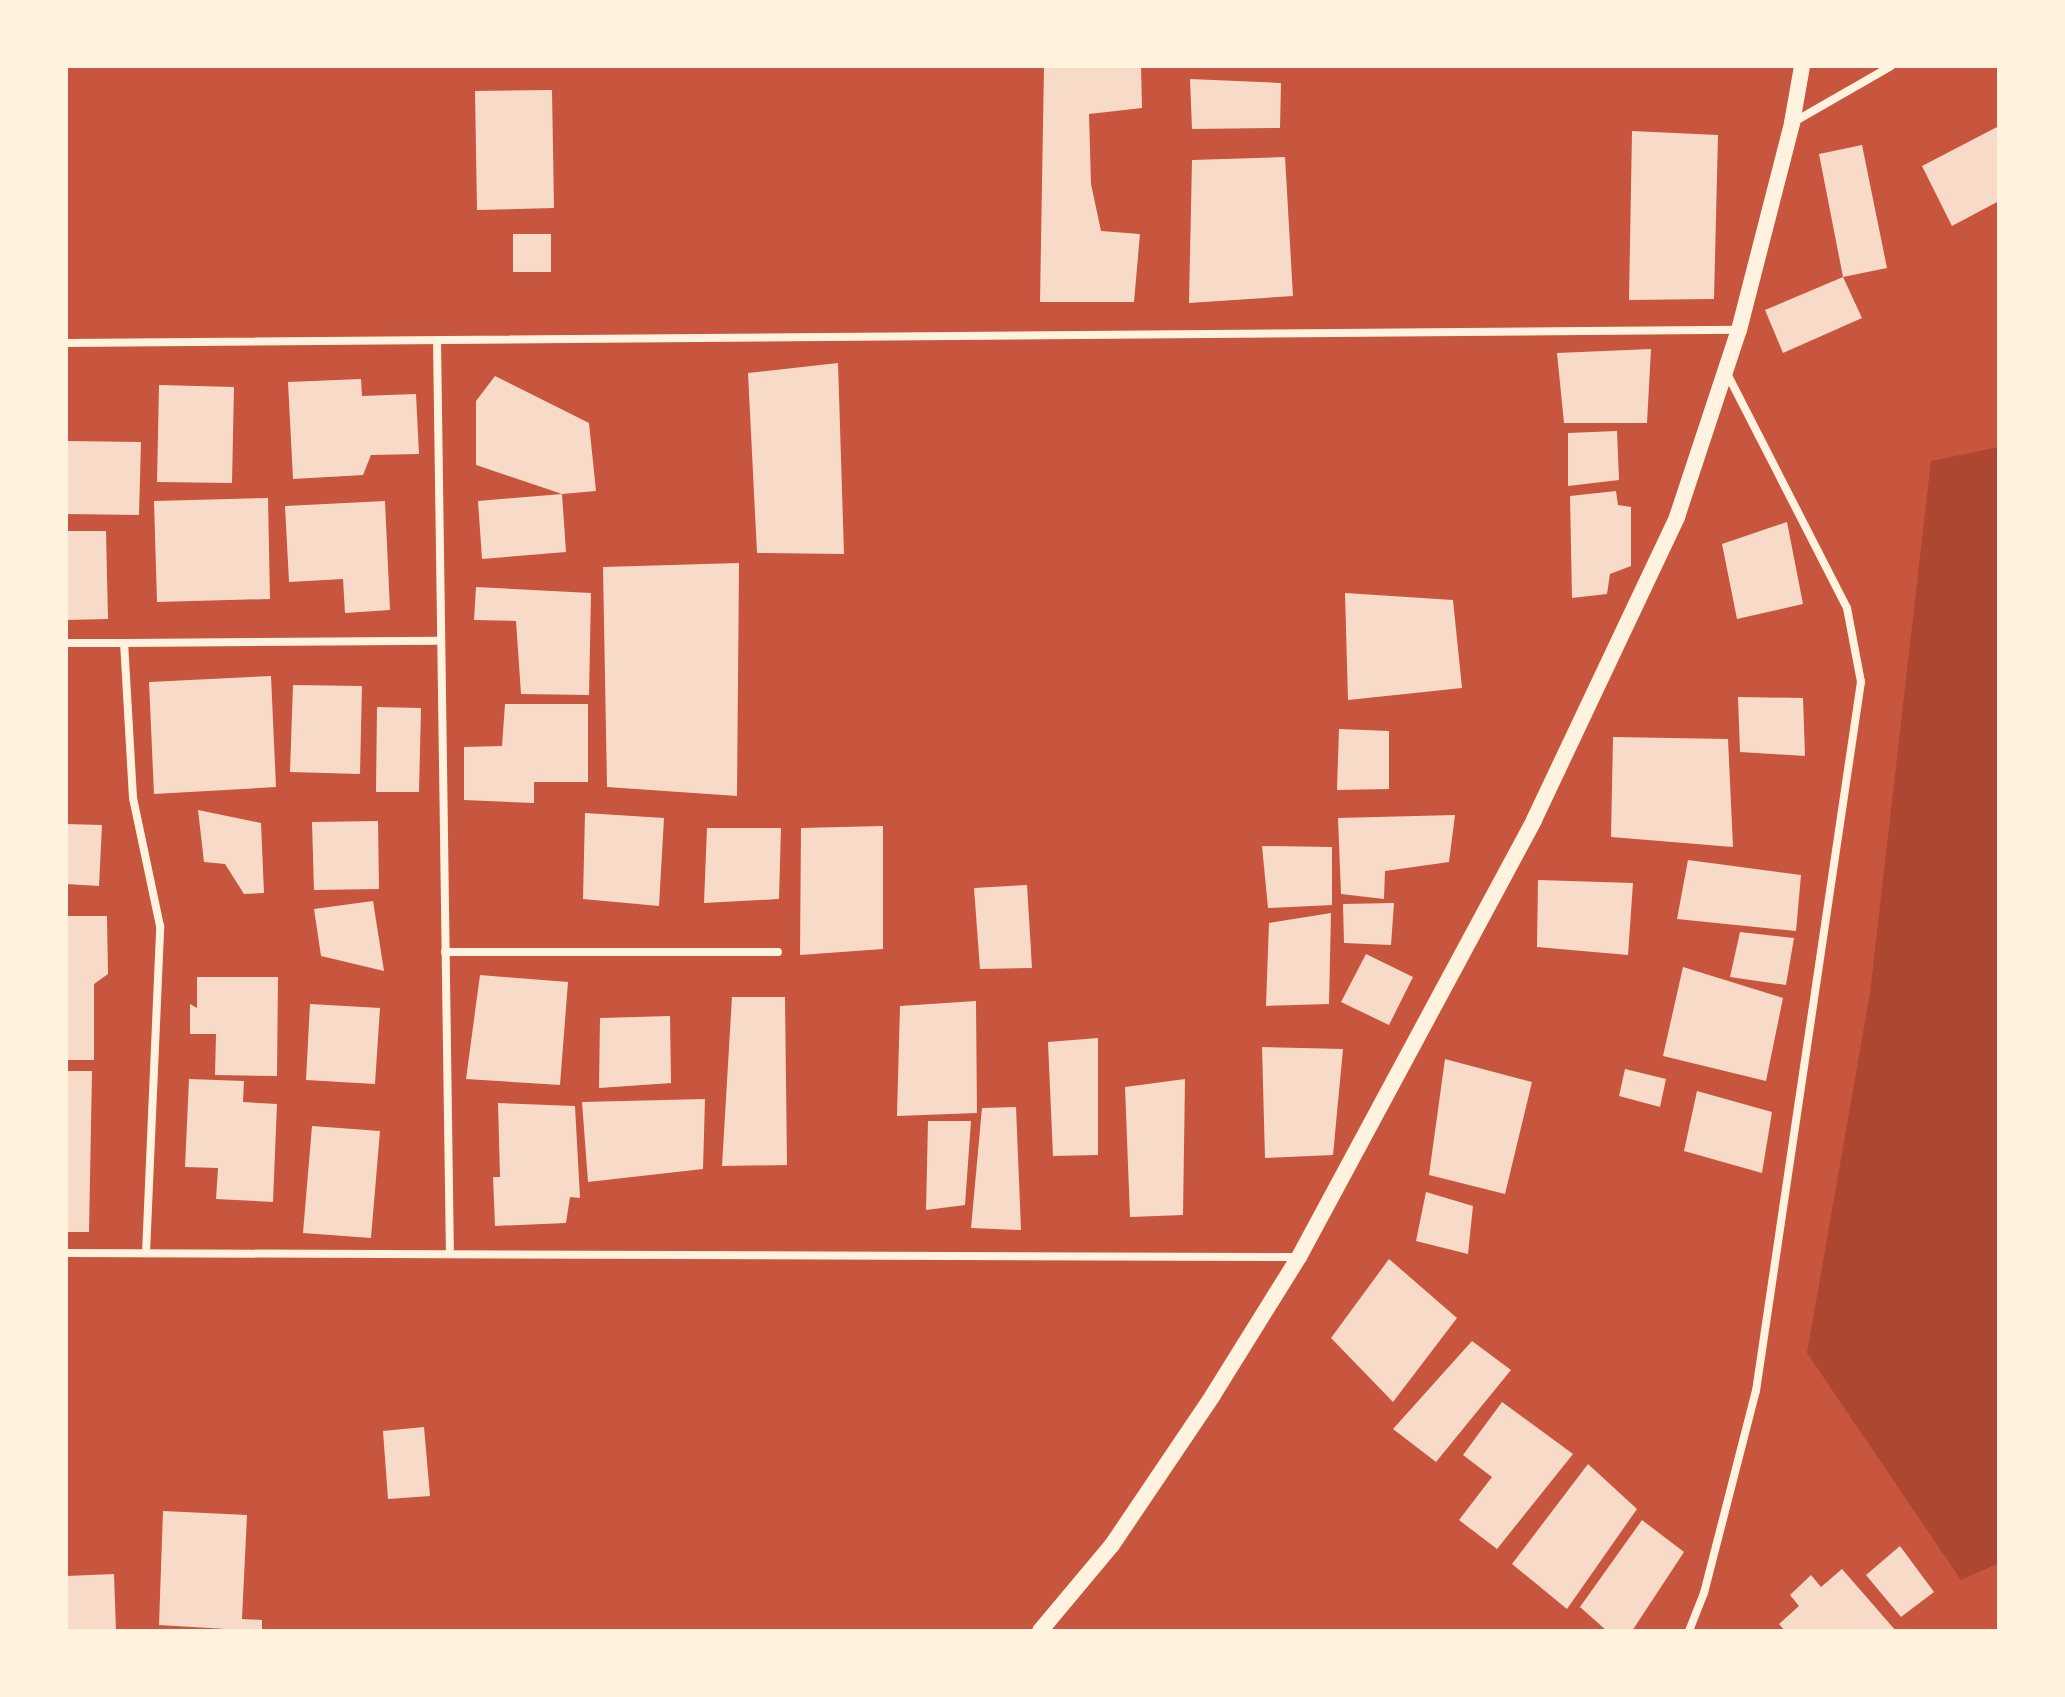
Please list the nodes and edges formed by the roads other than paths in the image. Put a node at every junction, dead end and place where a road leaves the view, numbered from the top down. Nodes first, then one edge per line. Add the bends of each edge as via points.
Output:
1 (1802, 66) edge
2 (1891, 66) edge
3 (1792, 123) junction
4 (1739, 330) junction
5 (437, 340) junction
6 (66, 343) edge
7 (1726, 371) junction
8 (441, 641) junction
9 (66, 643) edge
10 (124, 643) junction
11 (445, 952) junction
12 (778, 952) dead end
13 (66, 1253) edge
14 (146, 1253) junction
15 (450, 1254) junction
16 (1299, 1257) junction
17 (1040, 1631) edge
18 (1689, 1631) edge

1 - 3 main road
2 - 3 street
3 - 4 main road
4 - 5 street
4 - 7 main road
5 - 6 street
5 - 8 street
7 - 16 main road via 1677,517 1534,820
7 - 18 street via 1847,608 1861,682 1756,1391 1704,1593
8 - 10 street
8 - 11 street
9 - 10 street
10 - 14 street via 133,798 160,926
11 - 12 street
11 - 15 street
13 - 14 street
14 - 15 street
15 - 16 street
16 - 17 main road via 1112,1545

